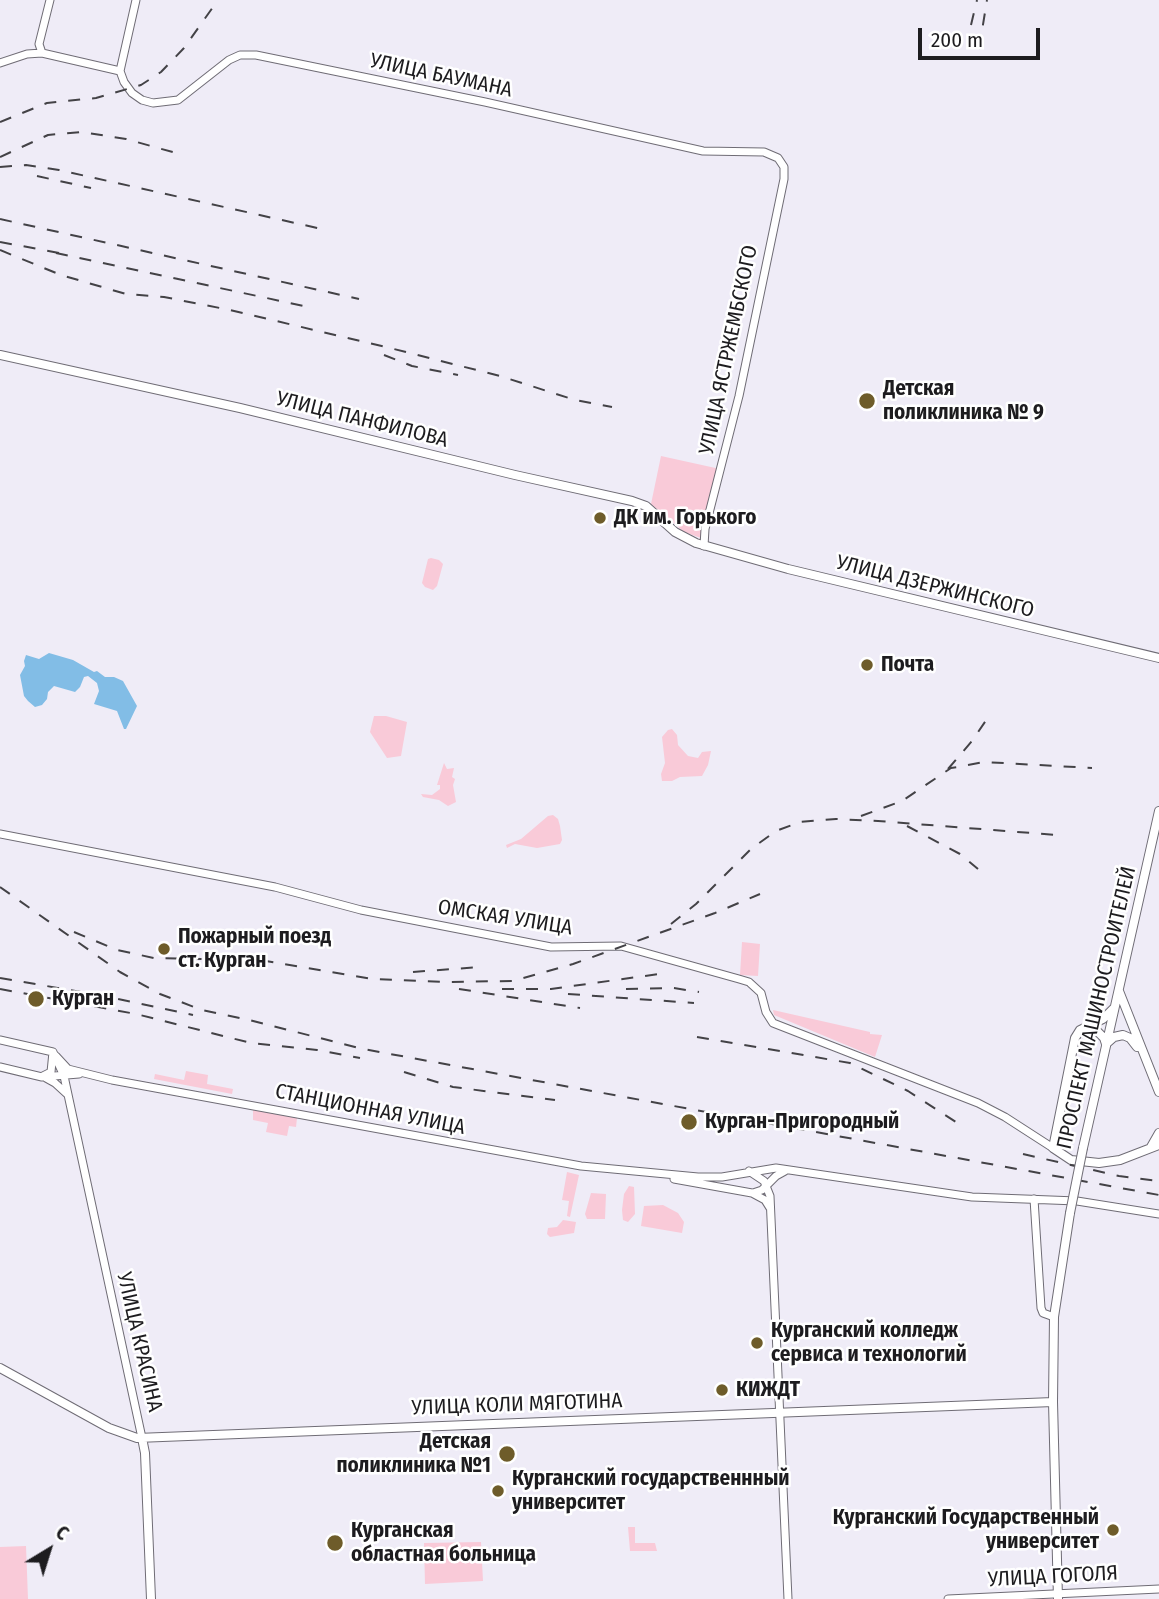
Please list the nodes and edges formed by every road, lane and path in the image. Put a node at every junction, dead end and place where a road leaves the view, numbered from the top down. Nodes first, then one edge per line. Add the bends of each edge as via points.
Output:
1 (50, 0) edge
2 (136, 0) edge
3 (43, 27) junction
4 (42, 53) junction
5 (27, 54) junction
6 (0, 63) edge
7 (120, 71) junction
8 (782, 162) joint
9 (0, 355) edge
10 (704, 545) junction
11 (1159, 658) edge
12 (1159, 811) edge
13 (0, 834) edge
14 (1118, 988) junction
15 (1112, 1009) junction
16 (1084, 1028) junction
17 (1, 1040) edge
18 (1106, 1044) junction
19 (52, 1052) junction
20 (1142, 1054) junction
21 (3, 1068) edge
22 (82, 1074) junction
23 (64, 1076) junction
24 (42, 1077) junction
25 (1159, 1092) edge
26 (68, 1096) junction
27 (1159, 1133) edge
28 (1159, 1145) edge
29 (1053, 1148) junction
30 (1149, 1150) junction
31 (789, 1170) junction
32 (748, 1171) junction
33 (736, 1173) junction
34 (653, 1174) junction
35 (766, 1185) junction
36 (733, 1190) junction
37 (752, 1193) junction
38 (1034, 1199) junction
39 (770, 1209) junction
40 (1159, 1214) edge
41 (1054, 1317) junction
42 (0, 1368) edge
43 (1054, 1402) junction
44 (779, 1413) junction
45 (142, 1438) junction
46 (1159, 1589) edge
47 (1058, 1596) edge
48 (151, 1599) edge
49 (788, 1599) edge
50 (948, 1599) edge

1 - 3 main road
2 - 7 main road
3 - 4 main road
3 - 5 main road
4 - 5 main road
4 - 7 main road
5 - 6 main road
7 - 8 main road, УЛИЦА БАУМАНА via 136,97 167,103 186,96 229,60 256,55 703,151 764,152
8 - 10 main road, УЛИЦА ЯСТРЖЕМБСКОГО via 784,179
9 - 10 main road, УЛИЦА ПАНФИЛОВА via 632,501 646,506 681,536
10 - 11 main road, УЛИЦА ДЗЕРЖИНСКОГО
12 - 14 main road, ПРОСПЕКТ МАШИНОСТРОИТЕЛЕЙ
13 - 29 main road, ОМСКАЯ УЛИЦА via 551,947 621,946 737,978 761,993 773,1023 978,1103
14 - 15 main road, ПРОСПЕКТ МАШИНОСТРОИТЕЛЕЙ
14 - 20 main road
15 - 16 main road
15 - 18 main road, ПРОСПЕКТ МАШИНОСТРОИТЕЛЕЙ
16 - 18 main road via 1096,1030
16 - 29 main road via 1075,1038
17 - 19 main road
18 - 20 main road via 1123,1035
18 - 41 main road, ПРОСПЕКТ МАШИНОСТРОИТЕЛЕЙ, bridge via 1070,1213
19 - 22 main road, СТАНЦИОННАЯ УЛИЦА via 68,1069
19 - 23 main road
19 - 24 main road via 51,1072
20 - 25 main road
21 - 24 main road, СТАНЦИОННАЯ УЛИЦА
22 - 23 main road, СТАНЦИОННАЯ УЛИЦА
22 - 26 main road via 72,1079
22 - 34 main road, СТАНЦИОННАЯ УЛИЦА via 581,1166
23 - 24 main road, СТАНЦИОННАЯ УЛИЦА
23 - 26 main road, УЛИЦА КРАСИНА
24 - 26 main road
26 - 45 main road, УЛИЦА КРАСИНА
27 - 30 main road
28 - 30 main road, ОМСКАЯ УЛИЦА
29 - 30 main road, ОМСКАЯ УЛИЦА via 1070,1160 1099,1163
31 - 32 main road, СТАНЦИОННАЯ УЛИЦА
31 - 35 main road
31 - 38 main road, СТАНЦИОННАЯ УЛИЦА via 972,1197
32 - 33 main road, СТАНЦИОННАЯ УЛИЦА
32 - 35 main road
33 - 34 main road, СТАНЦИОННАЯ УЛИЦА via 722,1177
33 - 36 main road via 730,1183
34 - 36 main road, СТАНЦИОННАЯ УЛИЦА
35 - 37 main road
35 - 39 main road
36 - 37 main road, СТАНЦИОННАЯ УЛИЦА
37 - 39 main road
38 - 40 main road, СТАНЦИОННАЯ УЛИЦА
38 - 41 main road via 1039,1294 1043,1313
39 - 44 main road
41 - 43 main road, ПРОСПЕКТ МАШИНОСТРОИТЕЛЕЙ
42 - 45 main road, УЛИЦА КОЛИ МЯГОТИНА via 109,1428
43 - 44 main road, УЛИЦА КОЛИ МЯГОТИНА
43 - 47 main road, ПРОСПЕКТ МАШИНОСТРОИТЕЛЕЙ
44 - 45 main road, УЛИЦА КОЛИ МЯГОТИНА
44 - 49 main road
45 - 48 main road, УЛИЦА КРАСИНА
46 - 47 main road, УЛИЦА ГОГОЛЯ
47 - 50 main road, УЛИЦА ГОГОЛЯ

